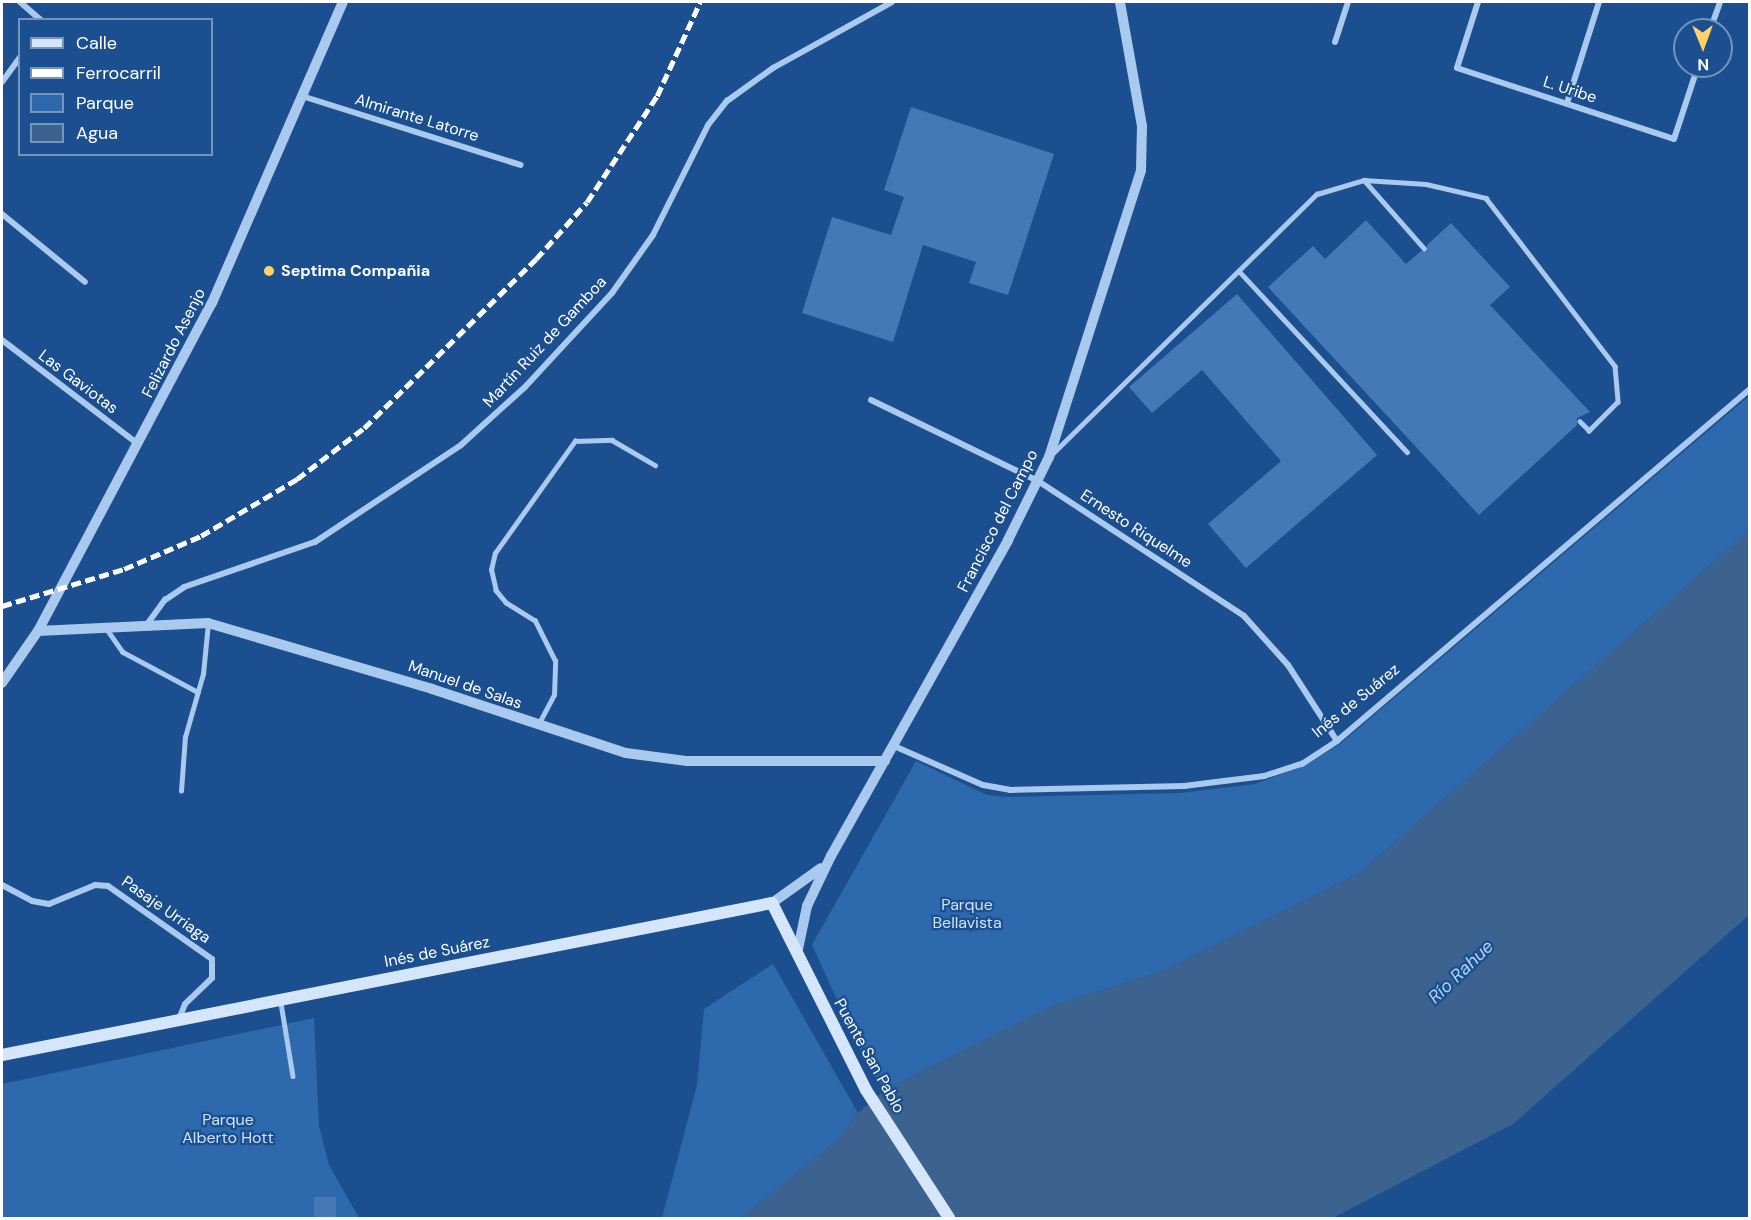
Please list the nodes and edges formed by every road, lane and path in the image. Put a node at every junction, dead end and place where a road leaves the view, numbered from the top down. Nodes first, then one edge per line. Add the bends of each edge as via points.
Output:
1 (20, 2) edge
2 (343, 2) edge
3 (892, 2) edge
4 (1120, 2) edge
5 (1348, 2) edge
6 (1478, 2) edge
7 (1599, 2) edge
8 (1720, 2) edge
9 (39, 18) edge
10 (1714, 18) edge
11 (1335, 42) dead end
12 (18, 60) edge
13 (1694, 78) edge
14 (2, 82) edge
15 (304, 97) junction
16 (1567, 103) junction
17 (521, 165) dead end
18 (1364, 180) junction
19 (2, 215) edge
20 (1424, 248) dead end
21 (1239, 271) junction
22 (85, 282) dead end
23 (2, 340) edge
24 (1749, 389) edge
25 (871, 400) dead end
26 (1580, 422) dead end
27 (138, 445) junction
28 (1407, 452) dead end
29 (1049, 457) junction
30 (655, 465) dead end
31 (1038, 481) junction
32 (148, 622) junction
33 (208, 623) junction
34 (105, 626) junction
35 (38, 631) junction
36 (2, 683) edge
37 (198, 692) junction
38 (538, 726) junction
39 (1338, 741) junction
40 (894, 746) junction
41 (885, 761) junction
42 (181, 791) dead end
43 (831, 856) junction
44 (2, 885) edge
45 (772, 903) junction
46 (797, 955) junction
47 (280, 1000) junction
48 (178, 1020) junction
49 (34, 1048) junction
50 (2, 1049) edge
51 (2, 1055) edge
52 (293, 1076) dead end
53 (949, 1218) edge

1 - 9 street
2 - 15 street, Felizardo Asenjo
3 - 32 street, Martín Ruiz de Gamboa via 773,68 727,100 708,124 653,235 612,293 525,387 461,445 315,542 184,587 165,600
4 - 29 street, Francisco del Campo via 1142,126 1141,170
5 - 11 street
6 - 16 street, L. Uribe via 1457,68
7 - 16 street
8 - 10 street
12 - 14 street
13 - 16 street, L. Uribe via 1674,139
15 - 17 street, Almirante Latorre
15 - 27 street, Felizardo Asenjo via 241,244
18 - 20 lane
18 - 21 lane via 1317,194
18 - 26 lane via 1426,184 1486,198 1615,366 1618,402 1589,432
19 - 22 street
21 - 28 lane
21 - 29 lane
23 - 27 street, Las Gaviotas
24 - 39 street, Inés de Suárez
25 - 31 street, Ernesto Riquelme
27 - 35 street, Felizardo Asenjo
29 - 31 street, Francisco del Campo
30 - 38 lane via 612,440 575,441 495,553 491,570 496,591 506,603 535,621 555,661 554,695
31 - 39 street, Ernesto Riquelme via 1244,616 1288,666
31 - 40 street, Francisco del Campo
32 - 33 street, Manuel de Salas
32 - 34 street, Manuel de Salas
33 - 37 lane
33 - 38 street, Manuel de Salas via 432,689
34 - 35 street, Manuel de Salas
34 - 37 lane via 123,652
35 - 36 street, Felizardo Asenjo
37 - 42 lane via 185,737
38 - 41 street, Manuel de Salas via 626,753 665,759
39 - 40 street, Inés de Suárez via 1302,764 1264,776 1184,786 1010,790 983,785
40 - 41 street, Francisco del Campo
41 - 43 street, Francisco del Campo
43 - 45 street, Inés de Suárez via 803,885
43 - 46 street, Francisco del Campo via 807,906
44 - 48 street, Pasaje Urriaga via 32,902 49,904 94,885 112,888 212,959 212,978 185,1004
45 - 46 main road, Puente San Pablo
45 - 47 main road, Inés de Suárez
46 - 53 main road, Puente San Pablo via 866,1090
47 - 48 main road, Inés de Suárez
47 - 52 lane
48 - 49 main road, Inés de Suárez
49 - 50 main road, Inés de Suárez
49 - 51 main road, Inés de Suárez

